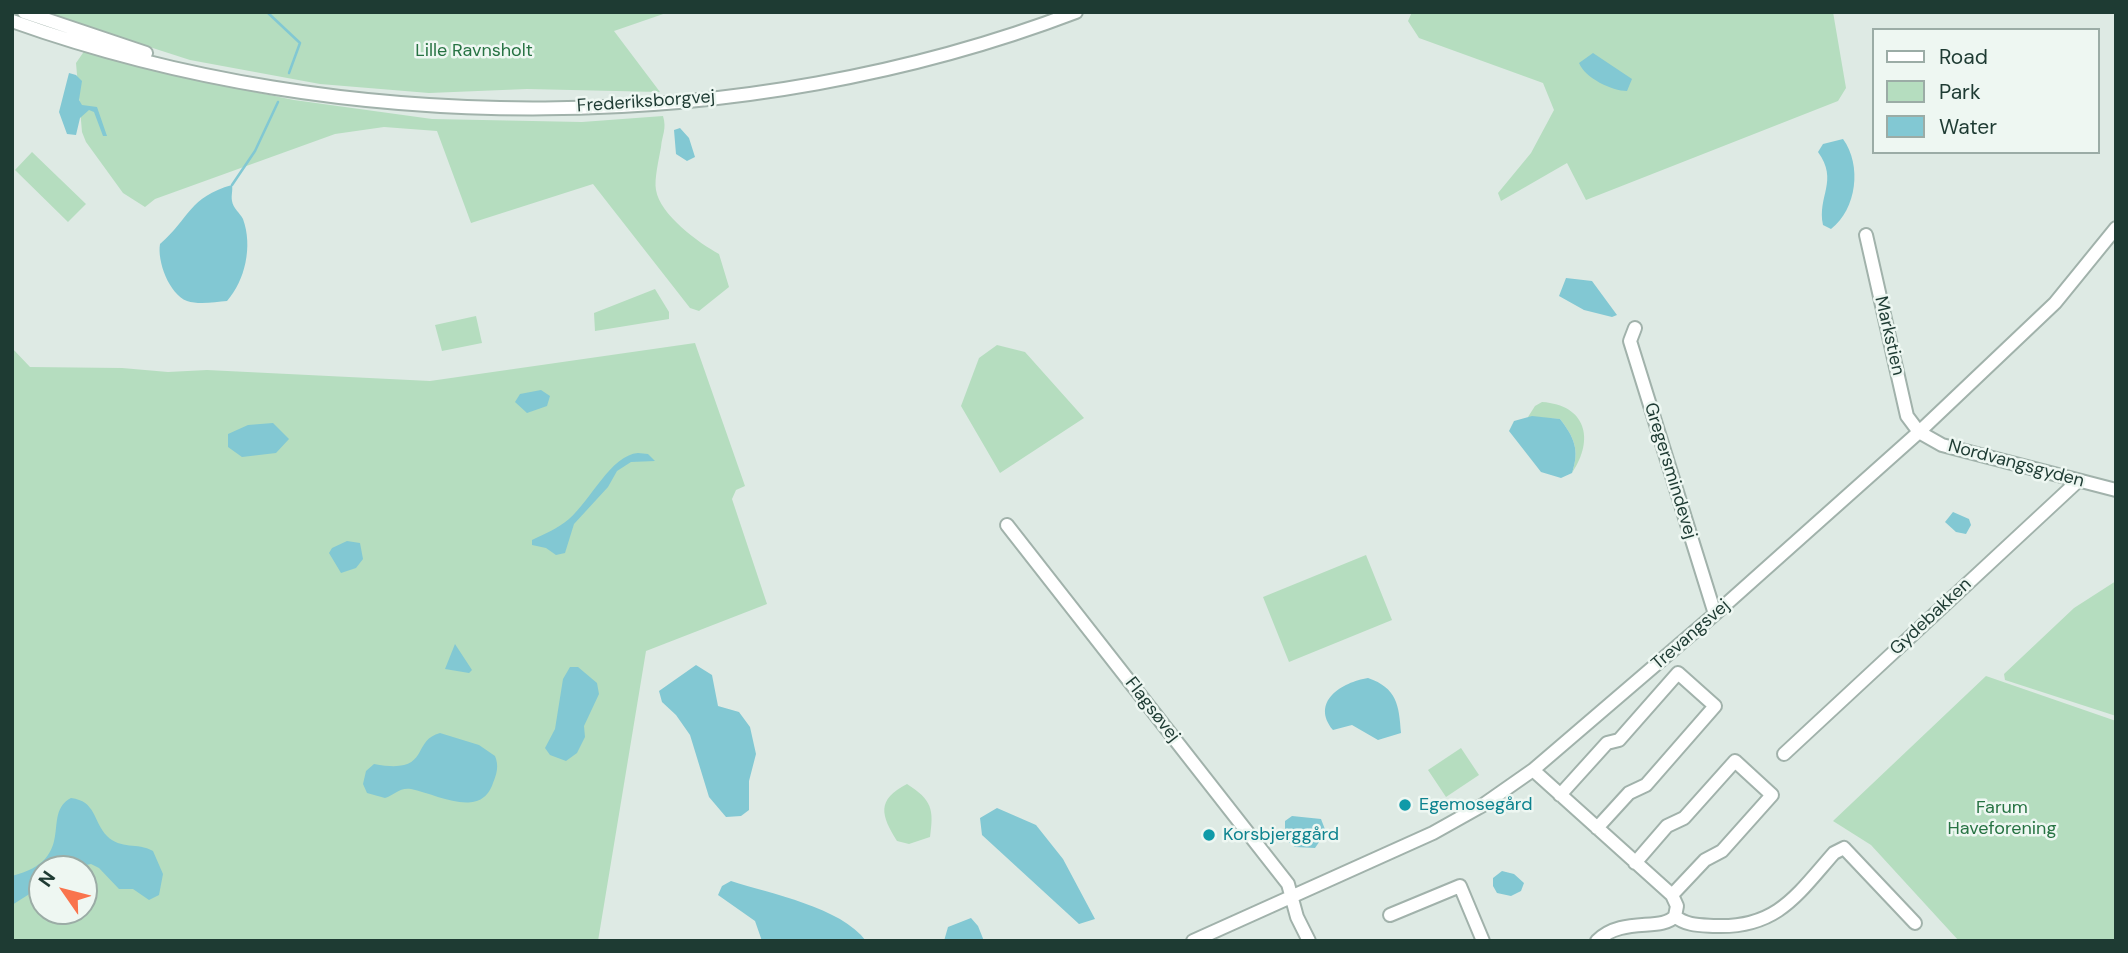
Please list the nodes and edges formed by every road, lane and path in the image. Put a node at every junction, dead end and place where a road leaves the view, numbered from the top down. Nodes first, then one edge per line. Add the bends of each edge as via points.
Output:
1 (24, 12) edge
2 (1076, 12) edge
3 (12, 21) edge
4 (207, 73) junction
5 (2116, 228) edge
6 (1866, 235) dead end
7 (1635, 327) dead end
8 (1919, 432) junction
9 (2078, 481) junction
10 (2116, 490) edge
11 (1007, 525) dead end
12 (1715, 614) junction
13 (1784, 754) dead end
14 (1532, 770) junction
15 (1560, 795) junction
16 (1597, 828) junction
17 (1636, 863) junction
18 (1672, 895) junction
19 (1291, 898) junction
20 (1390, 915) dead end
21 (1675, 916) junction
22 (1915, 923) dead end
23 (1193, 941) edge
24 (1309, 941) edge
25 (1483, 941) edge
26 (1598, 941) edge

1 - 4 street, Frederiksborgvej
2 - 4 street, Frederiksborgvej via 894,67 699,100 486,108 385,101
3 - 4 street, Frederiksborgvej via 120,55
5 - 8 street, Trevangsvej via 2055,303
6 - 8 street, Markstien via 1907,416
7 - 12 street, Gregersmindevej via 1630,341
8 - 9 street, Nordvangsgyden via 1942,445
8 - 12 street, Trevangsvej
9 - 10 street, Nordvangsgyden
9 - 13 street, Gydebakken
11 - 19 street, Flagsøvej via 1288,884
12 - 14 street, Trevangsvej
14 - 15 street
14 - 19 street, Trevangsvej via 1433,833
15 - 16 street
15 - 16 street via 1607,743 1619,740 1678,673 1715,706 1646,785 1629,793
16 - 17 street
17 - 18 street
17 - 18 street via 1667,826 1684,818 1735,761 1772,794 1722,851 1705,860
18 - 21 street
19 - 23 street, Trevangsvej
19 - 24 street, Flagsøvej
20 - 25 street via 1460,886
21 - 22 street via 1696,925 1758,922 1788,905 1834,853 1844,848
21 - 26 street via 1666,923 1620,926

